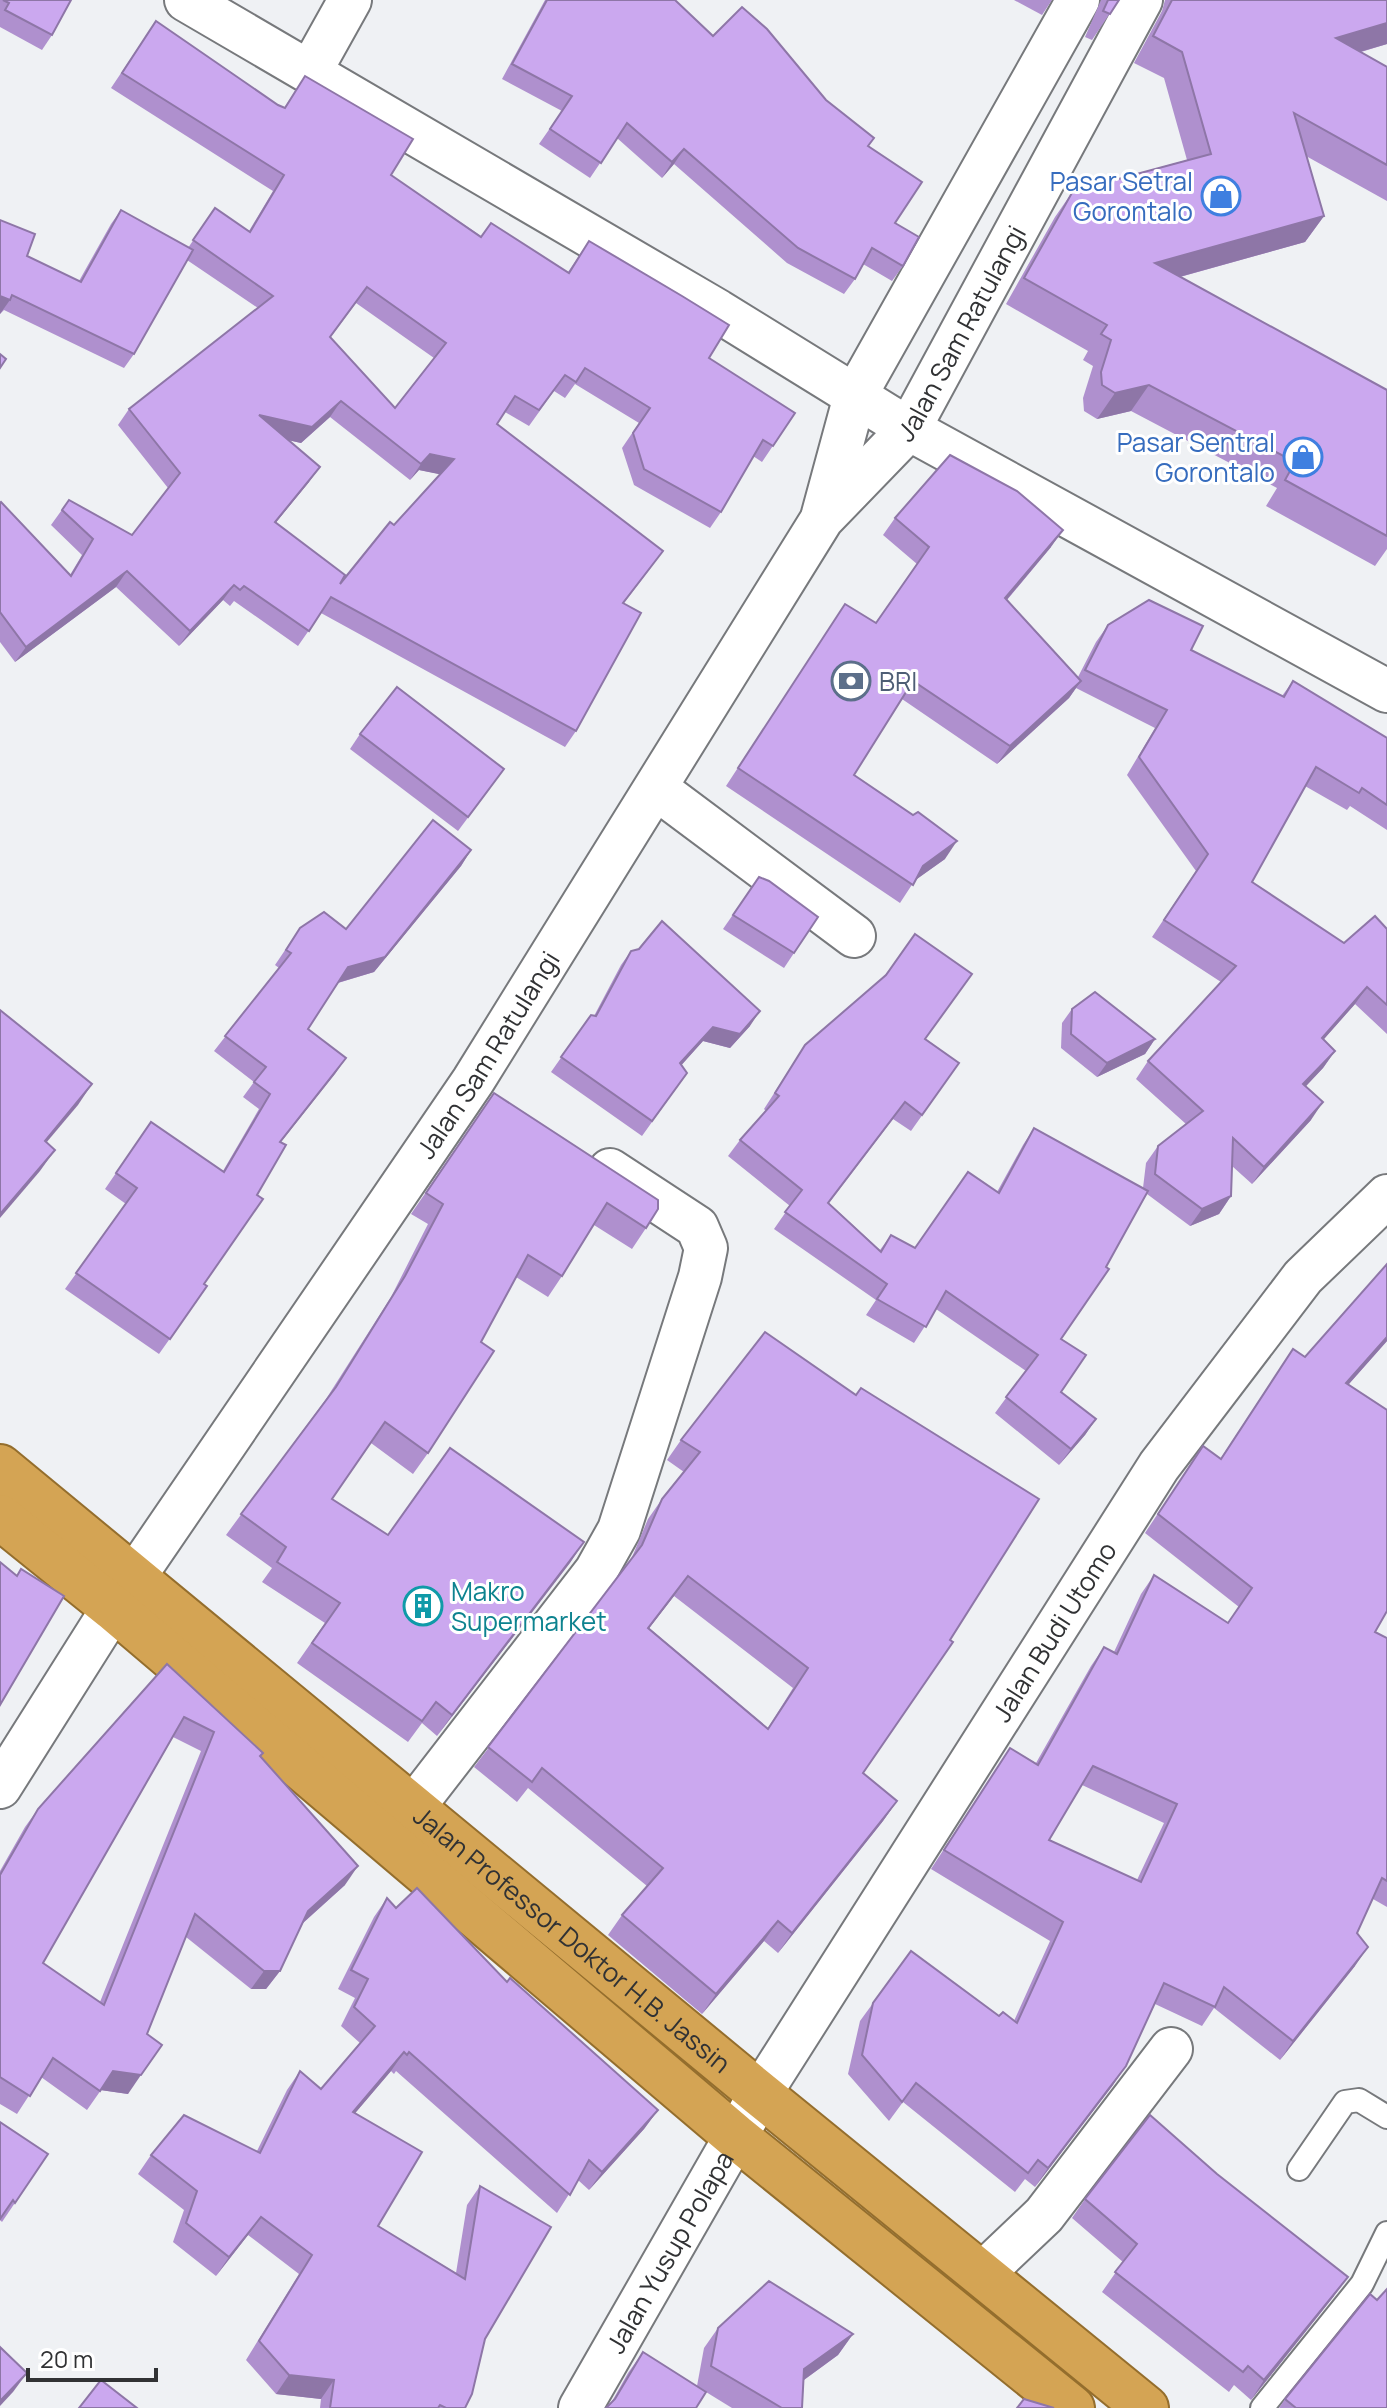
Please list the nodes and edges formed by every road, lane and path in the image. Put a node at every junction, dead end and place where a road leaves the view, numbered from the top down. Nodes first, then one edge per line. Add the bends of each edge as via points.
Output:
1 (186, 0) edge
2 (350, 0) edge
3 (1078, 0) edge
4 (1141, 0) edge
5 (311, 70) junction
6 (855, 396) junction
7 (909, 429) junction
8 (822, 519) junction
9 (1387, 691) edge
10 (657, 789) junction
11 (854, 936) dead end
12 (578, 1150) edge
13 (1387, 1196) edge
14 (0, 1467) edge
15 (0, 1517) edge
16 (125, 1593) junction
17 (0, 1787) edge
18 (400, 1825) junction
19 (1171, 2049) dead end
20 (760, 2094) junction
21 (1387, 2117) edge
22 (735, 2136) junction
23 (1299, 2169) dead end
24 (1387, 2233) edge
25 (983, 2273) junction
26 (580, 2408) edge
27 (1072, 2408) edge
28 (1146, 2408) edge
29 (1262, 2408) edge

1 - 5 street
2 - 5 street
3 - 6 street, Jalan Sam Ratulangi
4 - 7 street, Jalan Sam Ratulangi
5 - 6 street
6 - 7 street
6 - 8 street, Jalan Sam Ratulangi
7 - 8 street, Jalan Sam Ratulangi
7 - 9 street
8 - 10 street, Jalan Sam Ratulangi
10 - 11 street
10 - 16 street, Jalan Sam Ratulangi via 486,1090
12 - 18 street via 697,1227 706,1248 700,1277 609,1551
13 - 20 street, Jalan Budi Utomo via 1303,1277 1159,1466
14 - 16 highway, Jalan Professor Doktor H.B. Jassin
15 - 16 highway, Jalan Professor Doktor H.B. Jassin
16 - 17 street, Jalan Sam Ratulangi
16 - 18 highway, Jalan Professor Doktor H.B. Jassin
18 - 20 highway, Jalan Professor Doktor H.B. Jassin
18 - 22 highway, Jalan Professor Doktor H.B. Jassin
19 - 25 street via 1044,2215
20 - 22 street, Jalan Yusup Polapa
20 - 25 highway, Jalan Professor Doktor H.B. Jassin
21 - 23 lane via 1359,2100 1345,2102
22 - 26 street, Jalan Yusup Polapa
22 - 27 highway, Jalan Professor Doktor H.B. Jassin
24 - 29 lane via 1362,2284
25 - 28 highway, Jalan Professor Doktor H.B. Jassin

